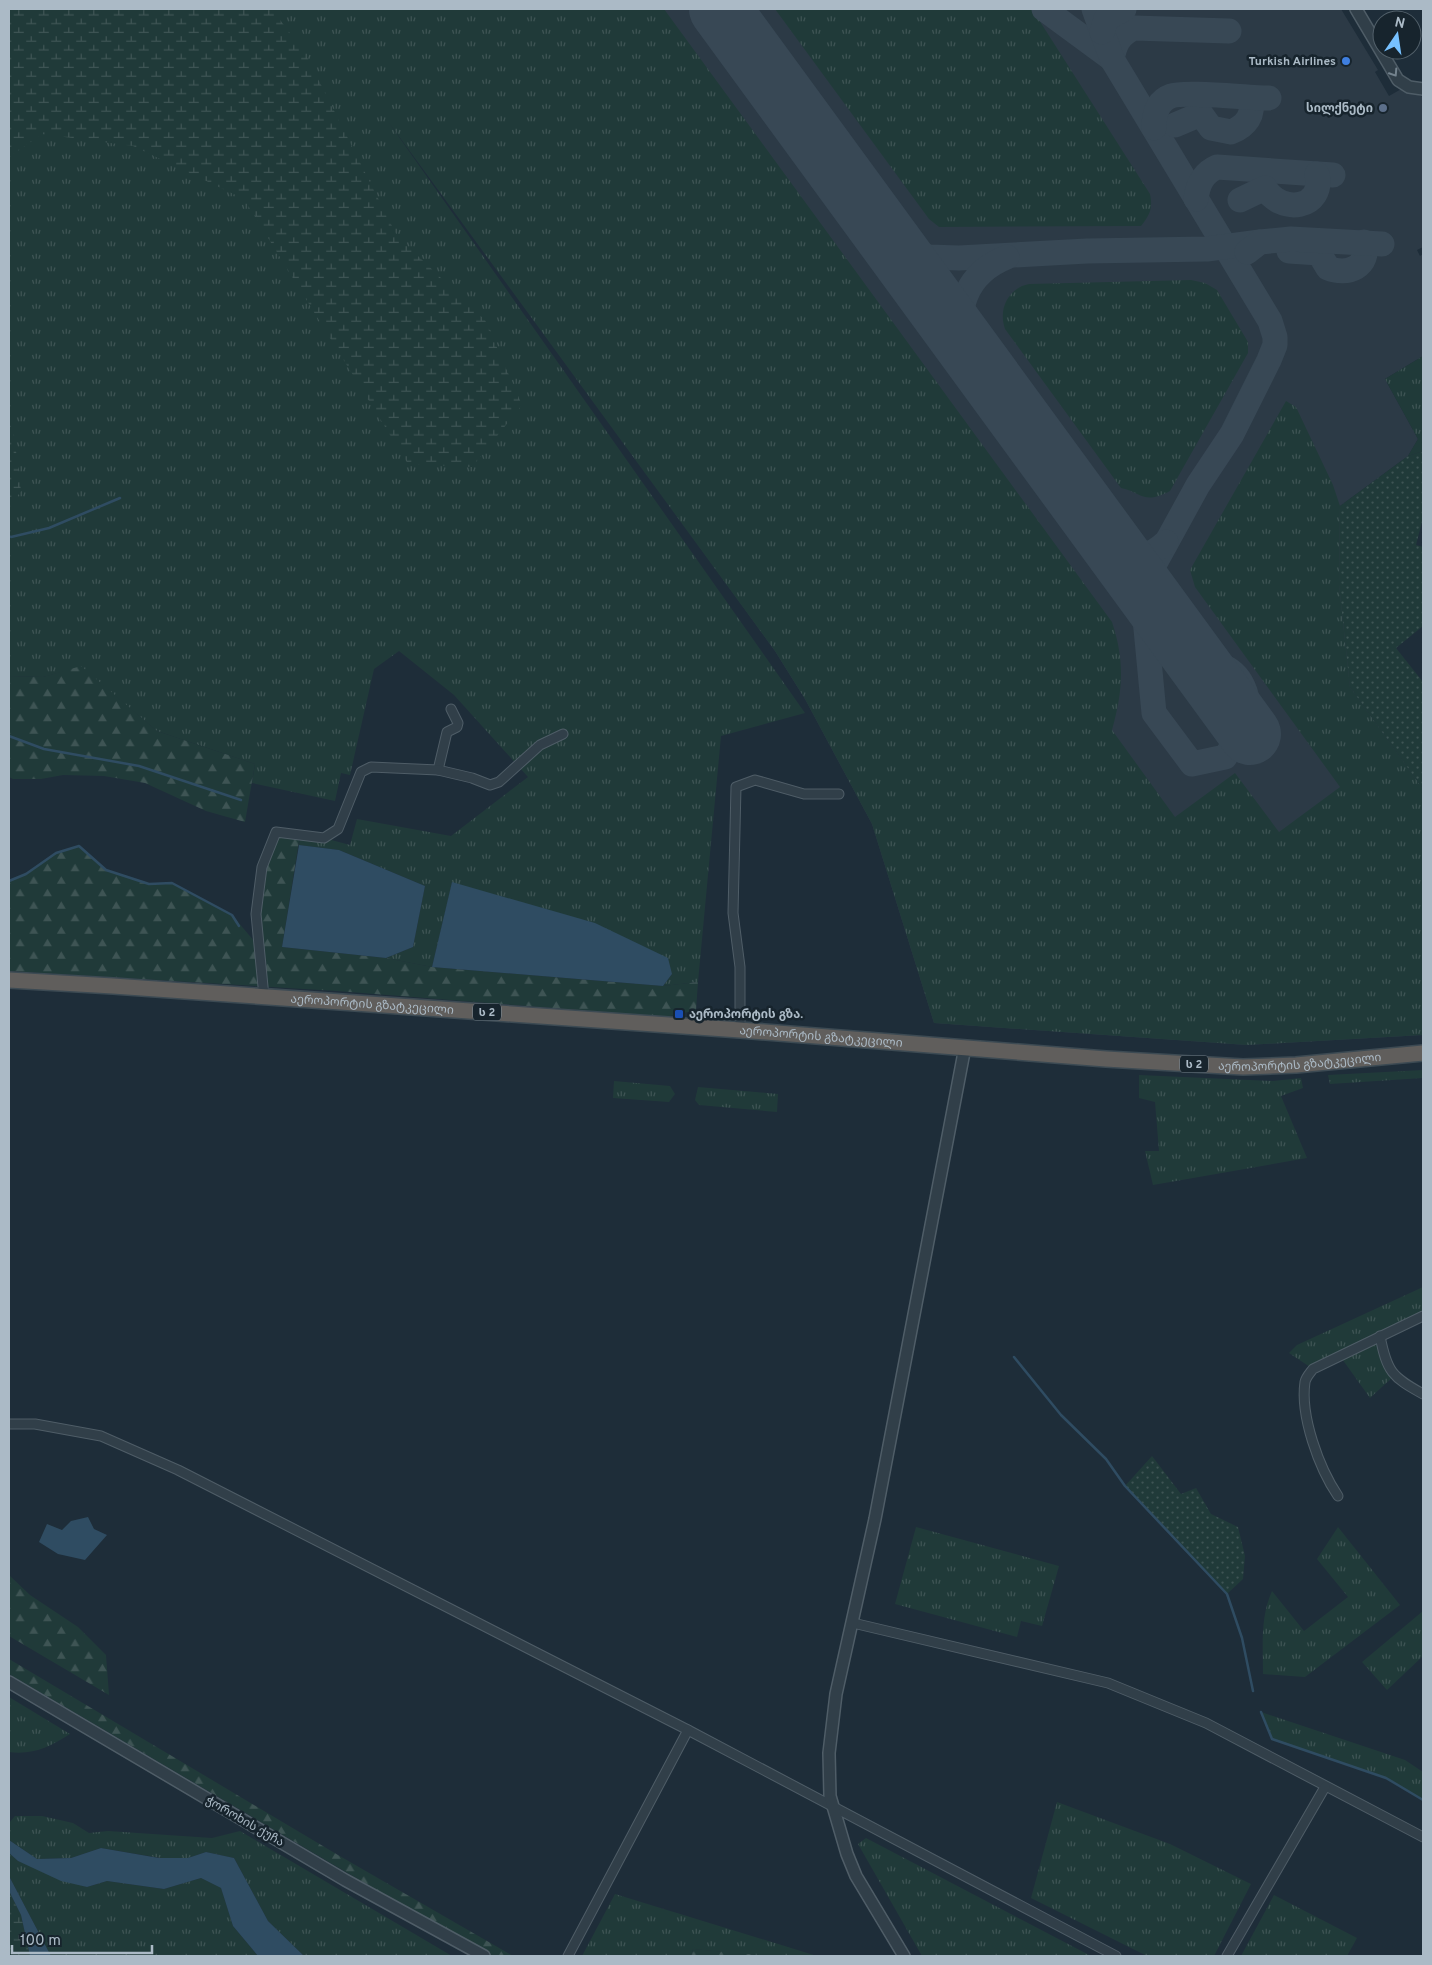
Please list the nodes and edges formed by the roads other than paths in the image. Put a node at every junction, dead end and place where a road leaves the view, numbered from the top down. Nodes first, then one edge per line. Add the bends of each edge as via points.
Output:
1 (1356, 9) edge
2 (1423, 89) edge
3 (451, 708) dead end
4 (564, 734) dead end
5 (438, 770) junction
6 (838, 794) dead end
7 (9, 980) edge
8 (264, 997) junction
9 (740, 1030) junction
10 (965, 1047) junction
11 (1423, 1053) edge
12 (1423, 1316) edge
13 (1380, 1336) junction
14 (1423, 1394) edge
15 (9, 1424) edge
16 (1338, 1496) dead end
17 (853, 1624) junction
18 (9, 1682) edge
19 (688, 1730) junction
20 (1325, 1787) junction
21 (834, 1809) junction
22 (1423, 1837) edge
23 (484, 1956) edge
24 (568, 1956) edge
25 (904, 1956) edge
26 (1116, 1956) edge
27 (1227, 1956) edge

1 -> 2 street via 1398,80 1409,87
3 - 5 street via 458,723 457,727 446,732
4 - 5 street via 540,745 499,782 490,785
5 - 8 street via 371,767 361,772 338,830 324,838 276,832 262,867 256,914
6 - 9 street via 804,794 755,780 736,787 733,913 740,967
7 - 8 highway, აეროპორტის გზატკეცილი / ს 2
8 - 9 highway, აეროპორტის გზატკეცილი / ს 2
9 - 10 highway, აეროპორტის გზატკეცილი / ს 2
10 - 11 highway, აეროპორტის გზატკეცილი / ს 2 via 1243,1067
10 - 17 street
12 - 13 street
13 - 14 street via 1390,1370
13 - 16 street via 1313,1369 1305,1380 1307,1413 1315,1450 1325,1477
15 - 19 street via 35,1424 100,1436 178,1470
17 - 20 street via 1108,1683 1206,1723
17 - 21 street via 836,1694 829,1753 830,1796
18 - 23 street, ჭოროხის ქუჩა via 345,1880
19 - 21 street
19 - 24 street
20 - 22 street
20 - 27 street
21 - 25 street via 856,1876
21 - 26 street

